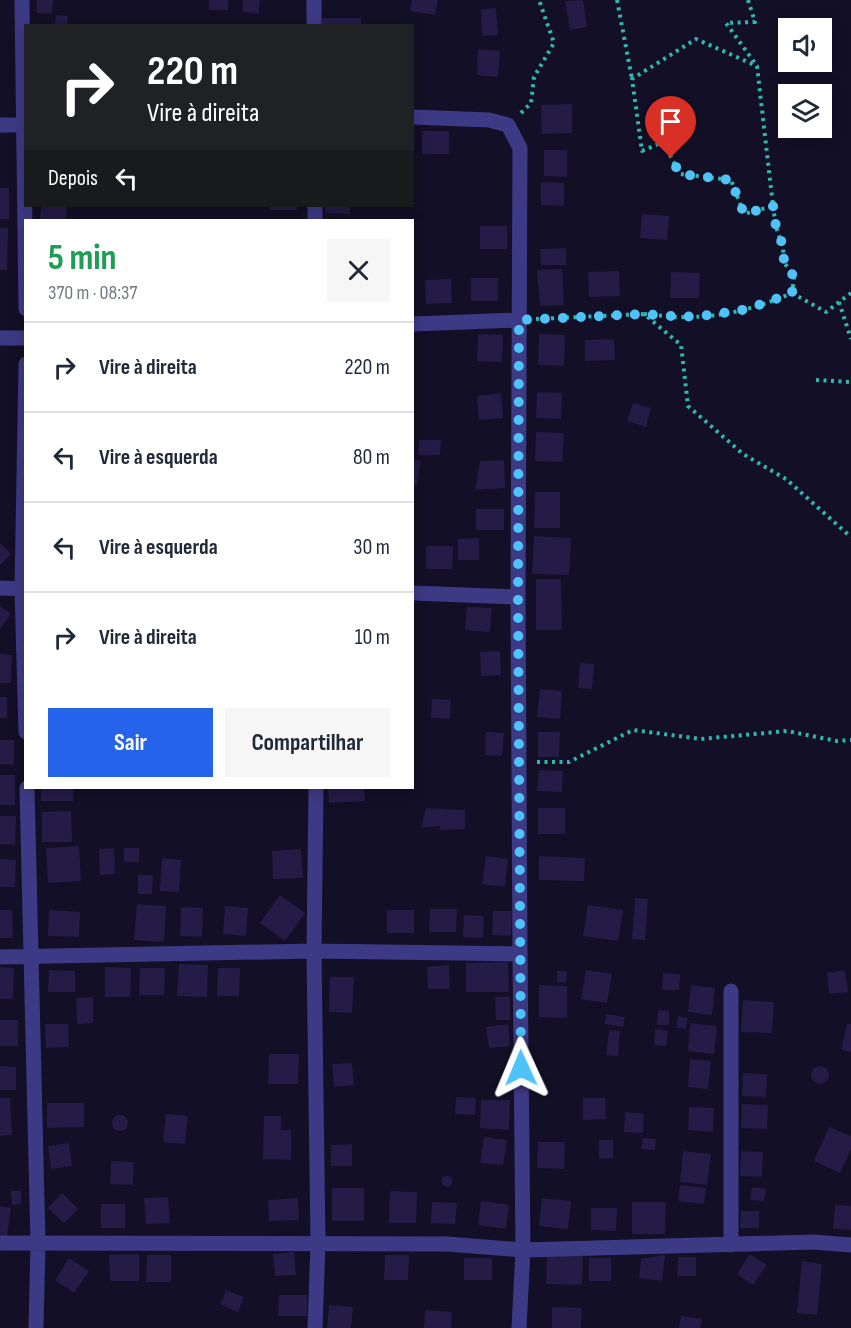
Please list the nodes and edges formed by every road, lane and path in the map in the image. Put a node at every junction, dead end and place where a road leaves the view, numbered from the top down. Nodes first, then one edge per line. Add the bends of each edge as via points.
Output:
1 (22, 0) edge
2 (314, 0) edge
3 (539, 0) edge
4 (616, 0) edge
5 (748, 0) edge
6 (314, 24) edge
7 (758, 66) junction
8 (632, 79) junction
9 (414, 117) edge
10 (0, 125) edge
11 (24, 125) edge
12 (508, 126) junction
13 (773, 206) junction
14 (792, 293) junction
15 (851, 293) edge
16 (839, 302) junction
17 (644, 314) junction
18 (519, 320) junction
19 (414, 324) edge
20 (0, 338) edge
21 (24, 338) edge
22 (851, 339) edge
23 (816, 380) dead end
24 (851, 382) edge
25 (851, 537) edge
26 (0, 588) edge
27 (24, 589) edge
28 (414, 593) edge
29 (518, 597) junction
30 (851, 740) edge
31 (519, 763) junction
32 (27, 789) edge
33 (316, 789) edge
34 (314, 951) junction
35 (520, 954) junction
36 (0, 957) edge
37 (31, 957) junction
38 (731, 991) dead end
39 (0, 1243) edge
40 (318, 1243) junction
41 (38, 1244) junction
42 (731, 1245) junction
43 (851, 1245) edge
44 (524, 1250) junction
45 (36, 1328) edge
46 (315, 1328) edge
47 (519, 1328) edge

1 - 11 street
2 - 6 street
3 - 12 path via 554,43 534,76 531,103
4 - 8 path
5 - 7 path via 755,22 726,23
7 - 8 path via 696,39
7 - 13 path
8 - 13 path via 642,151 663,142 680,174 731,180 744,214
9 - 12 street via 489,120
10 - 11 street
12 - 18 street via 520,148
13 - 14 path via 784,262 794,277
14 - 16 path via 826,312
14 - 17 path via 748,309 710,315
15 - 16 path
16 - 22 path
17 - 18 path
17 - 25 path via 681,345 688,406 743,454 786,479
18 - 19 street
18 - 29 street
20 - 21 street
23 - 24 path
26 - 27 street
28 - 29 street
29 - 31 street
30 - 31 path via 787,731 701,739 633,730 569,762
31 - 35 street
32 - 37 street
33 - 34 street
34 - 35 street
34 - 37 street
34 - 40 street
35 - 44 street
36 - 37 street
37 - 41 street
38 - 42 street
39 - 41 street
40 - 41 street
40 - 44 street via 447,1244
40 - 46 street
41 - 45 street
42 - 43 street
42 - 44 street
44 - 47 street

